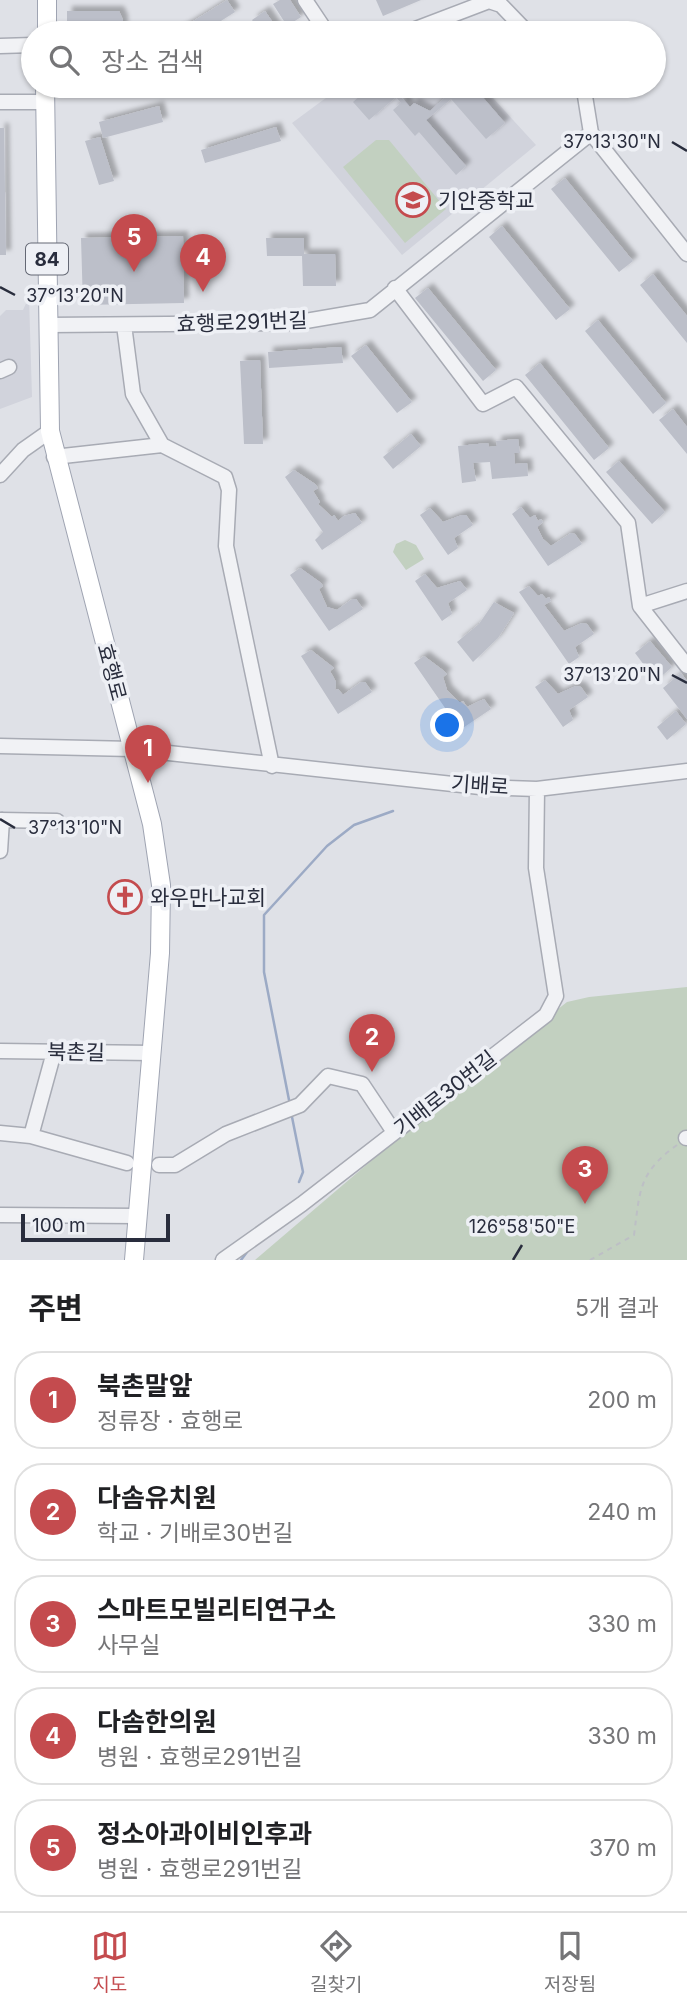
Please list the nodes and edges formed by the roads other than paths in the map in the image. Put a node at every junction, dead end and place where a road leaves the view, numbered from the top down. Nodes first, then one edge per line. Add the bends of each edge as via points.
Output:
1 (47, 0) edge
2 (305, 0) edge
3 (47, 21) edge
4 (319, 21) edge
5 (436, 21) edge
6 (516, 21) edge
7 (21, 45) edge
8 (0, 46) edge
9 (22, 98) edge
10 (45, 98) edge
11 (585, 98) edge
12 (0, 102) edge
13 (591, 133) junction
14 (687, 254) edge
15 (395, 288) junction
16 (48, 325) junction
17 (124, 325) junction
18 (50, 432) junction
19 (162, 446) junction
20 (54, 457) junction
21 (0, 475) edge
22 (687, 591) edge
23 (640, 606) junction
24 (687, 666) edge
25 (0, 746) edge
26 (132, 749) junction
27 (272, 766) junction
28 (687, 771) edge
29 (537, 789) junction
30 (1, 820) edge
31 (57, 821) dead end
32 (0, 852) edge
33 (0, 1051) edge
34 (54, 1052) junction
35 (152, 1053) junction
36 (394, 1132) junction
37 (0, 1133) edge
38 (31, 1136) junction
39 (127, 1163) dead end
40 (159, 1165) dead end
41 (0, 1215) edge
42 (138, 1216) junction
43 (134, 1260) edge
44 (223, 1260) edge

1 - 3 main road
2 - 4 street
5 - 6 street via 489,1 501,5
7 - 8 street
9 - 12 street
10 - 16 main road, 효행로 / 84
11 - 13 street
13 - 14 street
13 - 15 street, 효행로291번길
15 - 17 street, 효행로291번길 via 370,310 294,323
15 - 23 street via 483,404 516,387 628,523
16 - 17 street, 효행로291번길
16 - 18 main road, 효행로 / 84
17 - 19 street via 132,394
18 - 20 main road, 효행로 / 84
18 - 21 street via 23,450
19 - 20 street
19 - 27 street via 225,477 229,490 226,546
20 - 26 main road, 효행로 / 84
22 - 23 street
23 - 24 street
25 - 26 street, 기배로
26 - 27 street, 기배로
26 - 35 main road, 효행로 / 84 via 152,824 161,886
27 - 29 street, 기배로
28 - 29 street, 기배로
29 - 36 street, 기배로30번길 via 537,868 556,996 546,1015
30 - 31 street
30 - 32 street
33 - 34 street, 북촌길
34 - 35 street, 북촌길
34 - 38 street
35 - 42 main road, 효행로 / 84
36 - 40 street via 362,1084 328,1076 300,1105 226,1134 175,1166
36 - 44 street, 기배로30번길
37 - 38 street
38 - 39 street
41 - 42 street
42 - 43 main road, 효행로 / 84

